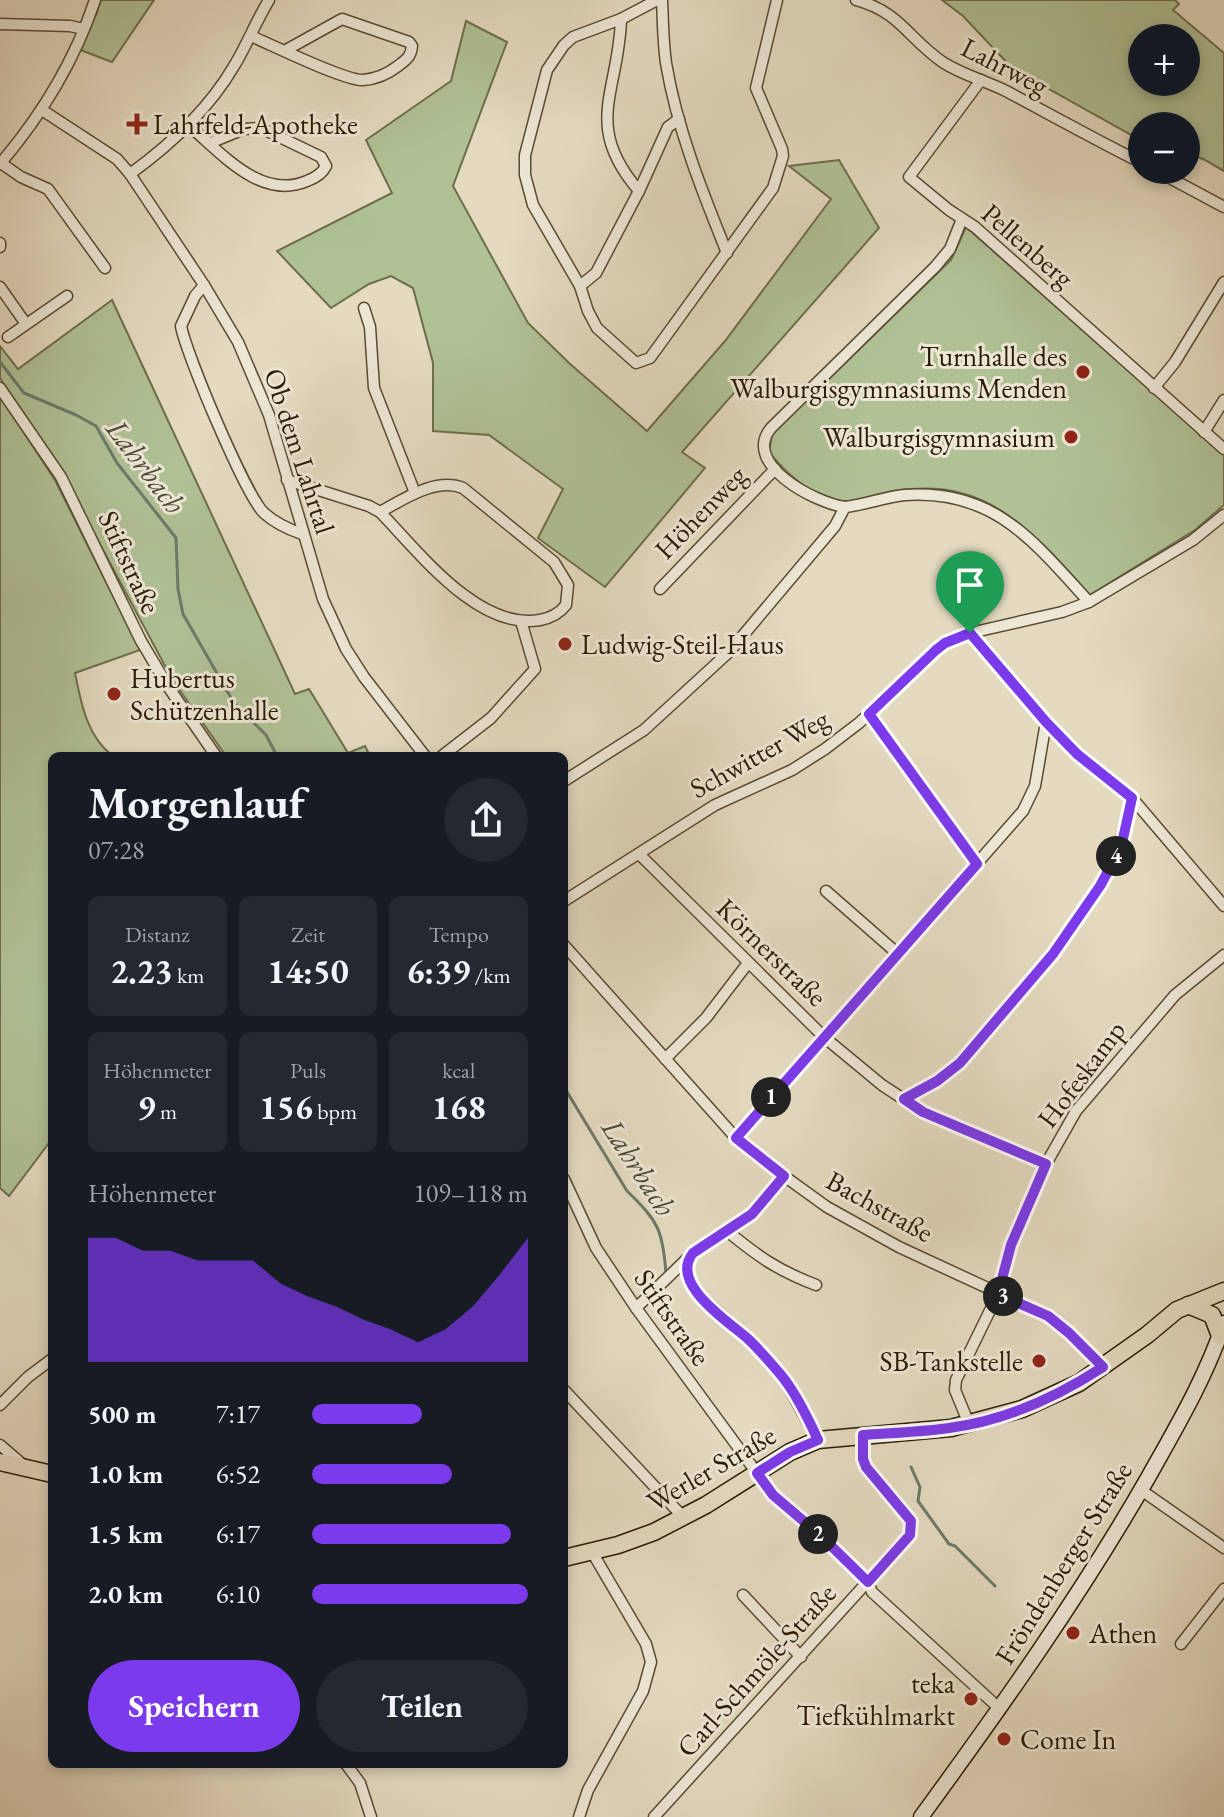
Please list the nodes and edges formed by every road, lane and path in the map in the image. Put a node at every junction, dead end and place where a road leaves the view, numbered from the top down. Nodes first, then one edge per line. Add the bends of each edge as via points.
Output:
1 (95, 0) edge
2 (269, 0) edge
3 (659, 0) edge
4 (777, 0) edge
5 (856, 0) edge
6 (621, 19) junction
7 (0, 24) edge
8 (84, 29) junction
9 (251, 36) junction
10 (286, 50) junction
11 (981, 80) junction
12 (42, 110) junction
13 (679, 119) junction
14 (188, 125) junction
15 (210, 143) junction
16 (1128, 156) edge
17 (2, 157) edge
18 (130, 174) junction
19 (1181, 184) edge
20 (639, 191) junction
21 (1224, 207) edge
22 (962, 219) junction
23 (727, 253) junction
24 (105, 268) dead end
25 (1224, 282) edge
26 (204, 285) junction
27 (580, 286) junction
28 (0, 287) edge
29 (67, 296) dead end
30 (364, 308) dead end
31 (26, 324) junction
32 (8, 337) dead end
33 (0, 388) edge
34 (1154, 388) junction
35 (1224, 400) edge
36 (1204, 432) junction
37 (1224, 449) edge
38 (775, 469) junction
39 (287, 480) junction
40 (415, 493) junction
41 (845, 507) junction
42 (380, 512) junction
43 (1224, 515) edge
44 (302, 534) junction
45 (660, 589) dead end
46 (1089, 602) junction
47 (521, 621) junction
48 (970, 633) junction
49 (869, 714) junction
50 (1046, 722) junction
51 (213, 752) edge
52 (422, 752) edge
53 (447, 752) edge
54 (568, 778) edge
55 (1132, 798) junction
56 (639, 854) junction
57 (977, 864) junction
58 (826, 891) dead end
59 (568, 898) edge
60 (1224, 906) edge
61 (568, 950) edge
62 (898, 954) junction
63 (1224, 955) edge
64 (748, 963) junction
65 (824, 1037) junction
66 (665, 1059) junction
67 (904, 1099) junction
68 (736, 1138) junction
69 (1046, 1164) junction
70 (784, 1176) junction
71 (568, 1188) edge
72 (727, 1231) junction
73 (687, 1260) junction
74 (816, 1285) dead end
75 (1224, 1291) edge
76 (998, 1294) junction
77 (1188, 1305) junction
78 (636, 1308) junction
79 (1224, 1309) edge
80 (1223, 1331) edge
81 (48, 1362) edge
82 (1103, 1367) junction
83 (568, 1394) edge
84 (3, 1404) edge
85 (969, 1424) junction
86 (863, 1435) junction
87 (818, 1440) junction
88 (0, 1445) edge
89 (0, 1462) edge
90 (24, 1466) junction
91 (48, 1473) edge
92 (757, 1473) junction
93 (1141, 1490) junction
94 (684, 1518) junction
95 (1224, 1548) edge
96 (592, 1552) junction
97 (568, 1557) edge
98 (868, 1582) junction
99 (1224, 1589) edge
100 (743, 1595) dead end
101 (1181, 1644) dead end
102 (801, 1657) junction
103 (1000, 1709) junction
104 (349, 1768) edge
105 (371, 1817) edge
106 (579, 1817) edge
107 (654, 1817) edge
108 (921, 1817) edge

1 - 8 street
2 - 9 street
3 - 6 street
3 - 13 street
4 - 23 street via 756,88 782,149 773,188
5 - 11 street, Lahrweg via 881,8 943,62
6 - 20 street via 606,126 615,157
6 - 27 street via 564,45 547,70 525,155 533,205
7 - 8 street
8 - 12 street
9 - 10 street
9 - 14 street
10 - 10 street via 345,77 364,80 396,68 409,57 412,46 342,19
11 - 16 street, Lahrweg
11 - 22 street, Pellenberg via 909,177
12 - 17 street
12 - 18 street, Ob dem Lahrtal via 117,159
13 - 20 street via 668,127
13 - 23 street via 693,170
14 - 15 street
14 - 18 street
15 - 15 street via 248,174 276,186 298,185 326,166 321,157 261,128
17 - 24 street via 21,177 48,189
18 - 26 street, Ob dem Lahrtal
19 - 21 street
20 - 27 street via 596,273
22 - 34 street, Pellenberg
22 - 38 street via 950,249 935,267 767,432 764,448
23 - 27 street via 650,358 636,363 597,328
25 - 34 street
26 - 39 street, Ob dem Lahrtal via 254,379
26 - 44 street via 181,326 207,399 260,509
28 - 31 street
29 - 31 street
30 - 40 street via 374,388
31 - 32 street
33 - 51 street, Stiftstraße via 68,489 141,641
34 - 36 street, Pellenberg
35 - 36 street
36 - 37 street, Pellenberg
38 - 41 street via 808,495
38 - 45 street, Höhenweg
39 - 42 street
39 - 44 street, Ob dem Lahrtal
40 - 42 street
40 - 47 street via 447,485 463,488 554,562 569,593 566,605 554,616
41 - 46 street via 936,494 979,504 1023,533
41 - 54 street via 835,526 729,652 644,730
42 - 47 street via 460,593
43 - 46 street, Schwitter Weg via 1193,540
44 - 52 street, Ob dem Lahrtal via 346,649
46 - 48 street, Schwitter Weg
47 - 53 street via 535,669 491,718
48 - 49 street, Schwitter Weg via 936,650
48 - 50 street
49 - 56 street, Schwitter Weg via 792,770 715,805
49 - 57 street
50 - 55 street
50 - 57 street via 1029,800
55 - 60 street
55 - 67 street via 1117,855 1053,954 960,1063
56 - 59 street, Schwitter Weg
56 - 64 street, Körnerstraße
57 - 62 street
58 - 62 street
61 - 66 street, Bachstraße
62 - 65 street
63 - 69 street, Hofeskamp via 1142,1030 1076,1111
64 - 65 street, Körnerstraße
64 - 66 street via 706,1018
65 - 67 street, Körnerstraße
65 - 68 street
66 - 68 street, Bachstraße
67 - 69 street, Körnerstraße
68 - 70 street, Bachstraße
69 - 76 street, Hofeskamp via 1011,1245
70 - 72 street via 752,1214
70 - 76 street, Bachstraße via 899,1247
71 - 78 street, Stiftstraße via 596,1248
72 - 73 street
72 - 74 street via 765,1262
73 - 78 street
73 - 87 street via 697,1293 783,1377
75 - 77 main road, Werler Straße
76 - 82 street, Bachstraße via 1048,1316
76 - 85 street, Hofeskamp via 956,1380
77 - 79 main road
77 - 80 main road via 1212,1315
77 - 82 main road, Werler Straße
78 - 92 street, Stiftstraße
80 - 93 main road, Fröndenberger Straße
81 - 84 street
82 - 85 main road, Werler Straße via 1034,1404
83 - 94 street
85 - 86 main road, Werler Straße
86 - 87 main road, Werler Straße
86 - 98 street, Carl-Schmöle-Straße via 866,1467 912,1528
87 - 92 main road, Werler Straße
88 - 90 street
89 - 90 main road
90 - 91 main road
92 - 94 main road, Werler Straße
92 - 98 street, Stiftstraße via 773,1495
93 - 95 street
93 - 103 main road, Fröndenberger Straße via 1081,1591
94 - 96 main road, Werler Straße
96 - 97 main road, Werler Straße
96 - 106 street via 646,1644 651,1662 643,1691 588,1790
98 - 102 street, Carl-Schmöle-Straße
98 - 103 street, Stiftstraße via 872,1592
99 - 101 street
100 - 102 street
102 - 107 street, Carl-Schmöle-Straße
103 - 108 main road, Fröndenberger Straße
104 - 105 street

